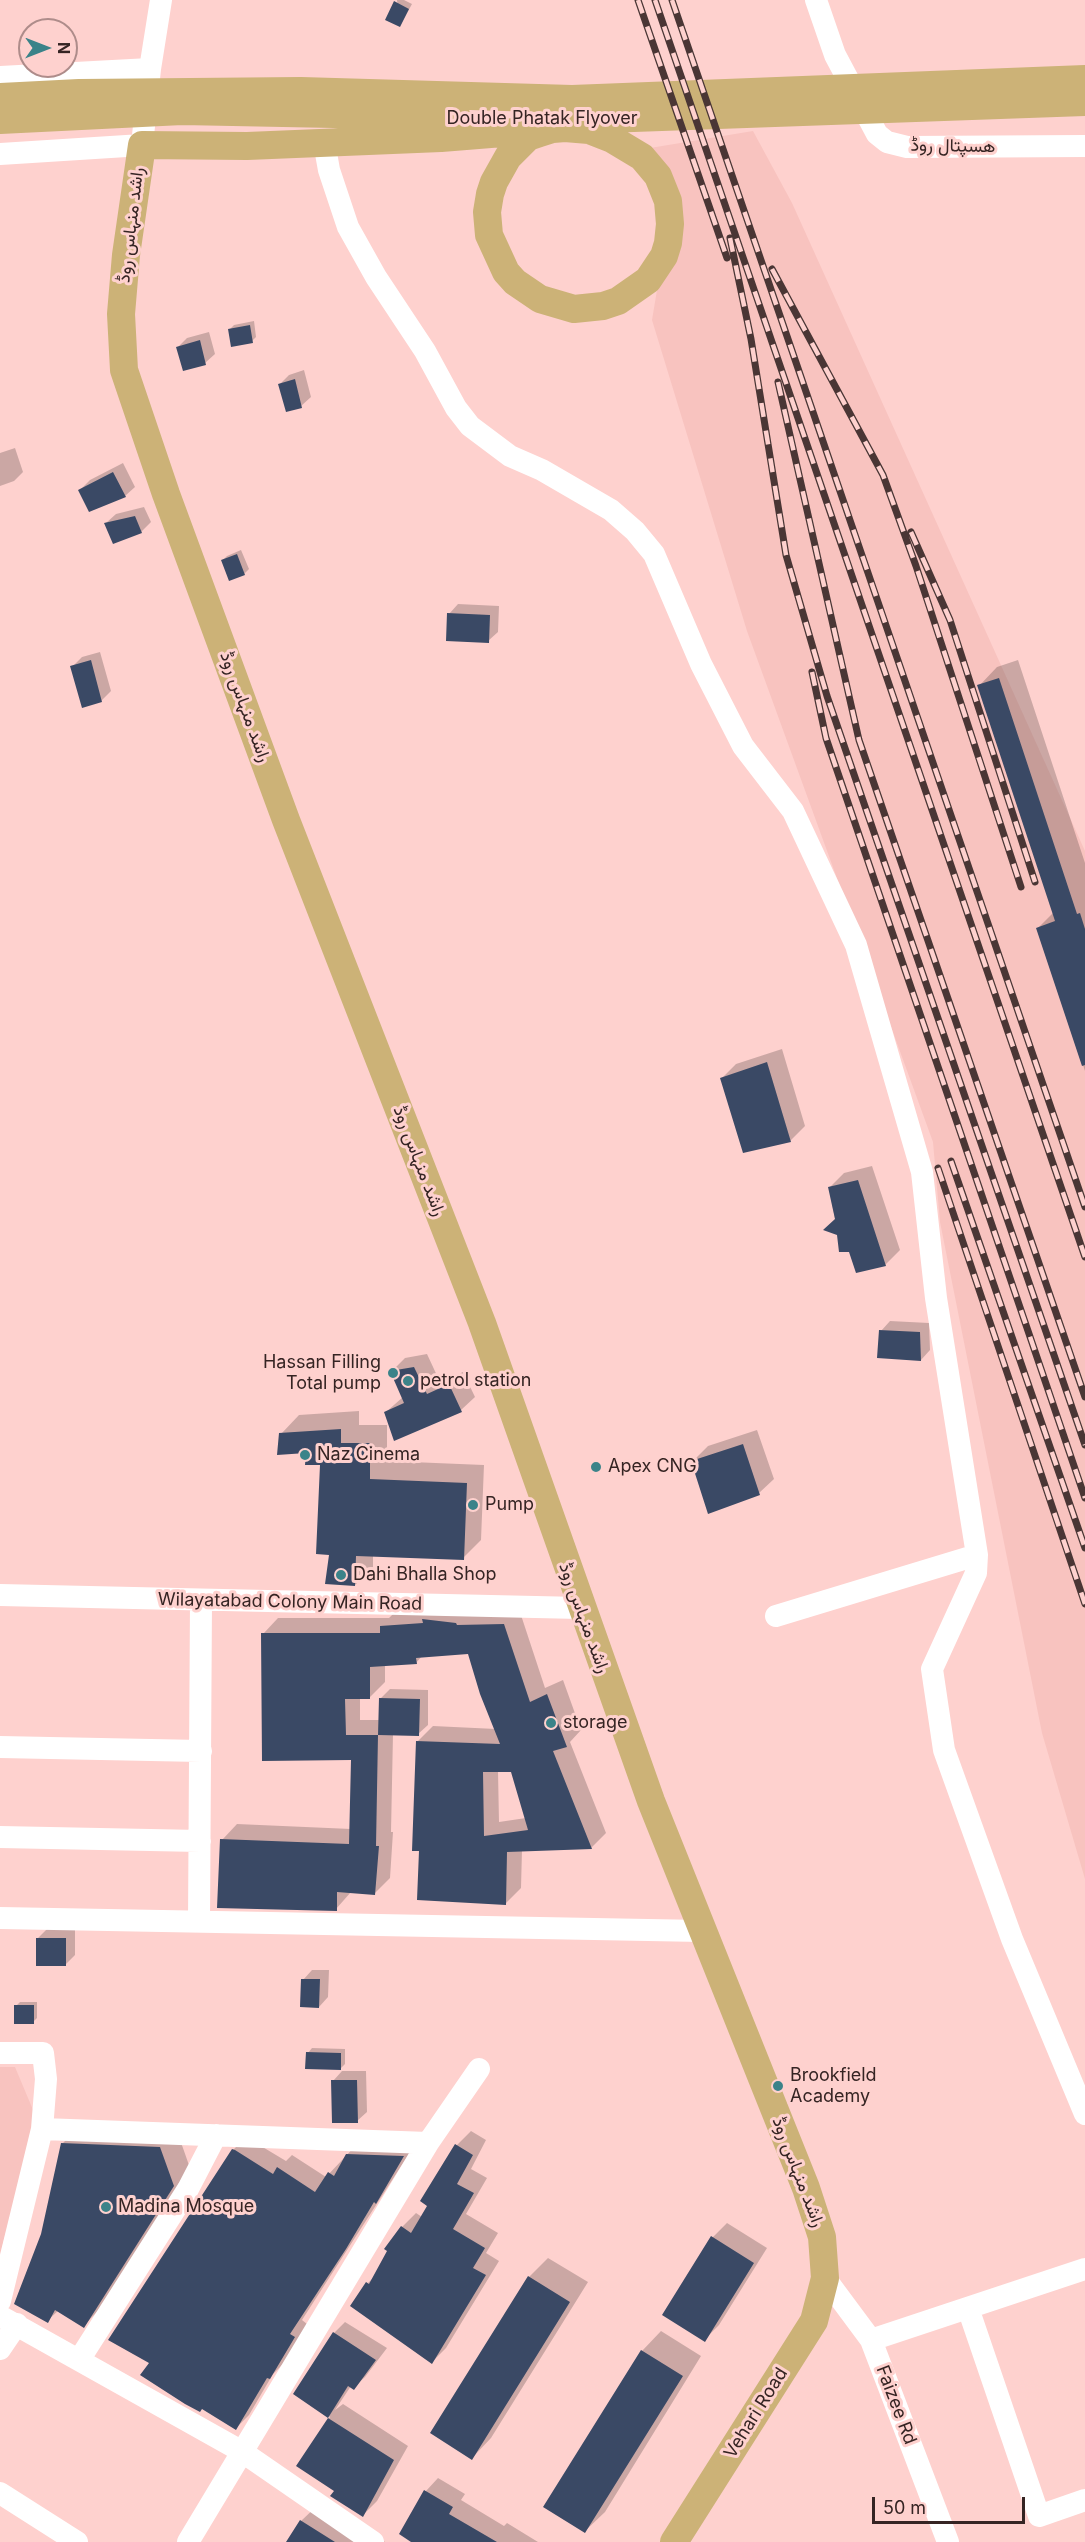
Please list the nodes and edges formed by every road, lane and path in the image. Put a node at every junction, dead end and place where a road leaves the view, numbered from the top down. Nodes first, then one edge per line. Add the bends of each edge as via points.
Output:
1 (161, 0) edge
2 (816, 0) edge
3 (150, 69) junction
4 (0, 76) edge
5 (1085, 78) edge
6 (0, 97) edge
7 (1085, 102) edge
8 (0, 120) edge
9 (581, 120) junction
10 (324, 142) junction
11 (142, 145) junction
12 (1085, 146) edge
13 (0, 154) edge
14 (977, 1555) junction
15 (0, 1595) edge
16 (201, 1601) junction
17 (580, 1608) junction
18 (776, 1616) dead end
19 (0, 1747) edge
20 (201, 1751) junction
21 (0, 1837) edge
22 (200, 1842) junction
23 (0, 1918) edge
24 (199, 1921) junction
25 (702, 1931) junction
26 (0, 2053) edge
27 (479, 2069) dead end
28 (1085, 2114) edge
29 (42, 2129) junction
30 (216, 2135) junction
31 (428, 2143) junction
32 (1085, 2269) edge
33 (825, 2278) junction
34 (0, 2301) edge
35 (968, 2308) junction
36 (8, 2320) edge
37 (871, 2340) junction
38 (0, 2349) edge
39 (79, 2360) junction
40 (242, 2451) junction
41 (0, 2493) edge
42 (1085, 2500) edge
43 (77, 2542) edge
44 (188, 2542) edge
45 (373, 2542) edge
46 (674, 2542) edge
47 (948, 2542) edge

1 - 3 street, راشد منہاس روڈ
2 - 12 street, ھسپتال روڈ via 835,55 877,134 886,142 907,147
3 - 4 street
3 - 11 street, راشد منہاس روڈ
5 - 6 main road, Double Phatak Flyover via 572,99 301,91
7 - 9 main road, Double Phatak Flyover
8 - 9 main road, Double Phatak Flyover via 182,111 469,121
9 - 10 main road via 528,137 508,158 490,194 487,223 492,246 515,282 540,299 574,309 603,306 636,290 657,269 666,249 668,201 651,167 635,153 589,130 565,128 441,138
10 - 11 main road
10 - 14 street via 348,227 456,408 470,426 510,456 611,510 654,554 701,664 743,746 793,811 819,864 856,945 922,1173 936,1298
11 - 13 street
11 - 17 main road, راشد منہاس روڈ via 121,314 124,370 286,820 482,1323
14 - 18 street
14 - 28 street via 976,1573 932,1668 944,1750 1012,1939
15 - 16 street, Wilayatabad Colony Main Road
16 - 17 street, Wilayatabad Colony Main Road
16 - 20 street
17 - 25 main road, راشد منہاس روڈ
19 - 20 street
20 - 22 street
21 - 22 street
22 - 24 street
23 - 24 street
24 - 25 street
25 - 33 main road, راشد منہاس روڈ via 806,2188 822,2237
26 - 29 street via 43,2053 46,2079
27 - 31 street
29 - 30 street
29 - 34 street
30 - 31 street
30 - 39 street via 188,2189
31 - 40 street
32 - 35 street
33 - 37 street, Faizee Rd
33 - 46 main road, Vehari Road via 814,2321
35 - 37 street
35 - 42 street via 1039,2516
36 - 38 street
36 - 39 street
37 - 47 street, Faizee Rd
39 - 40 street
40 - 44 street
40 - 45 street
41 - 43 street

